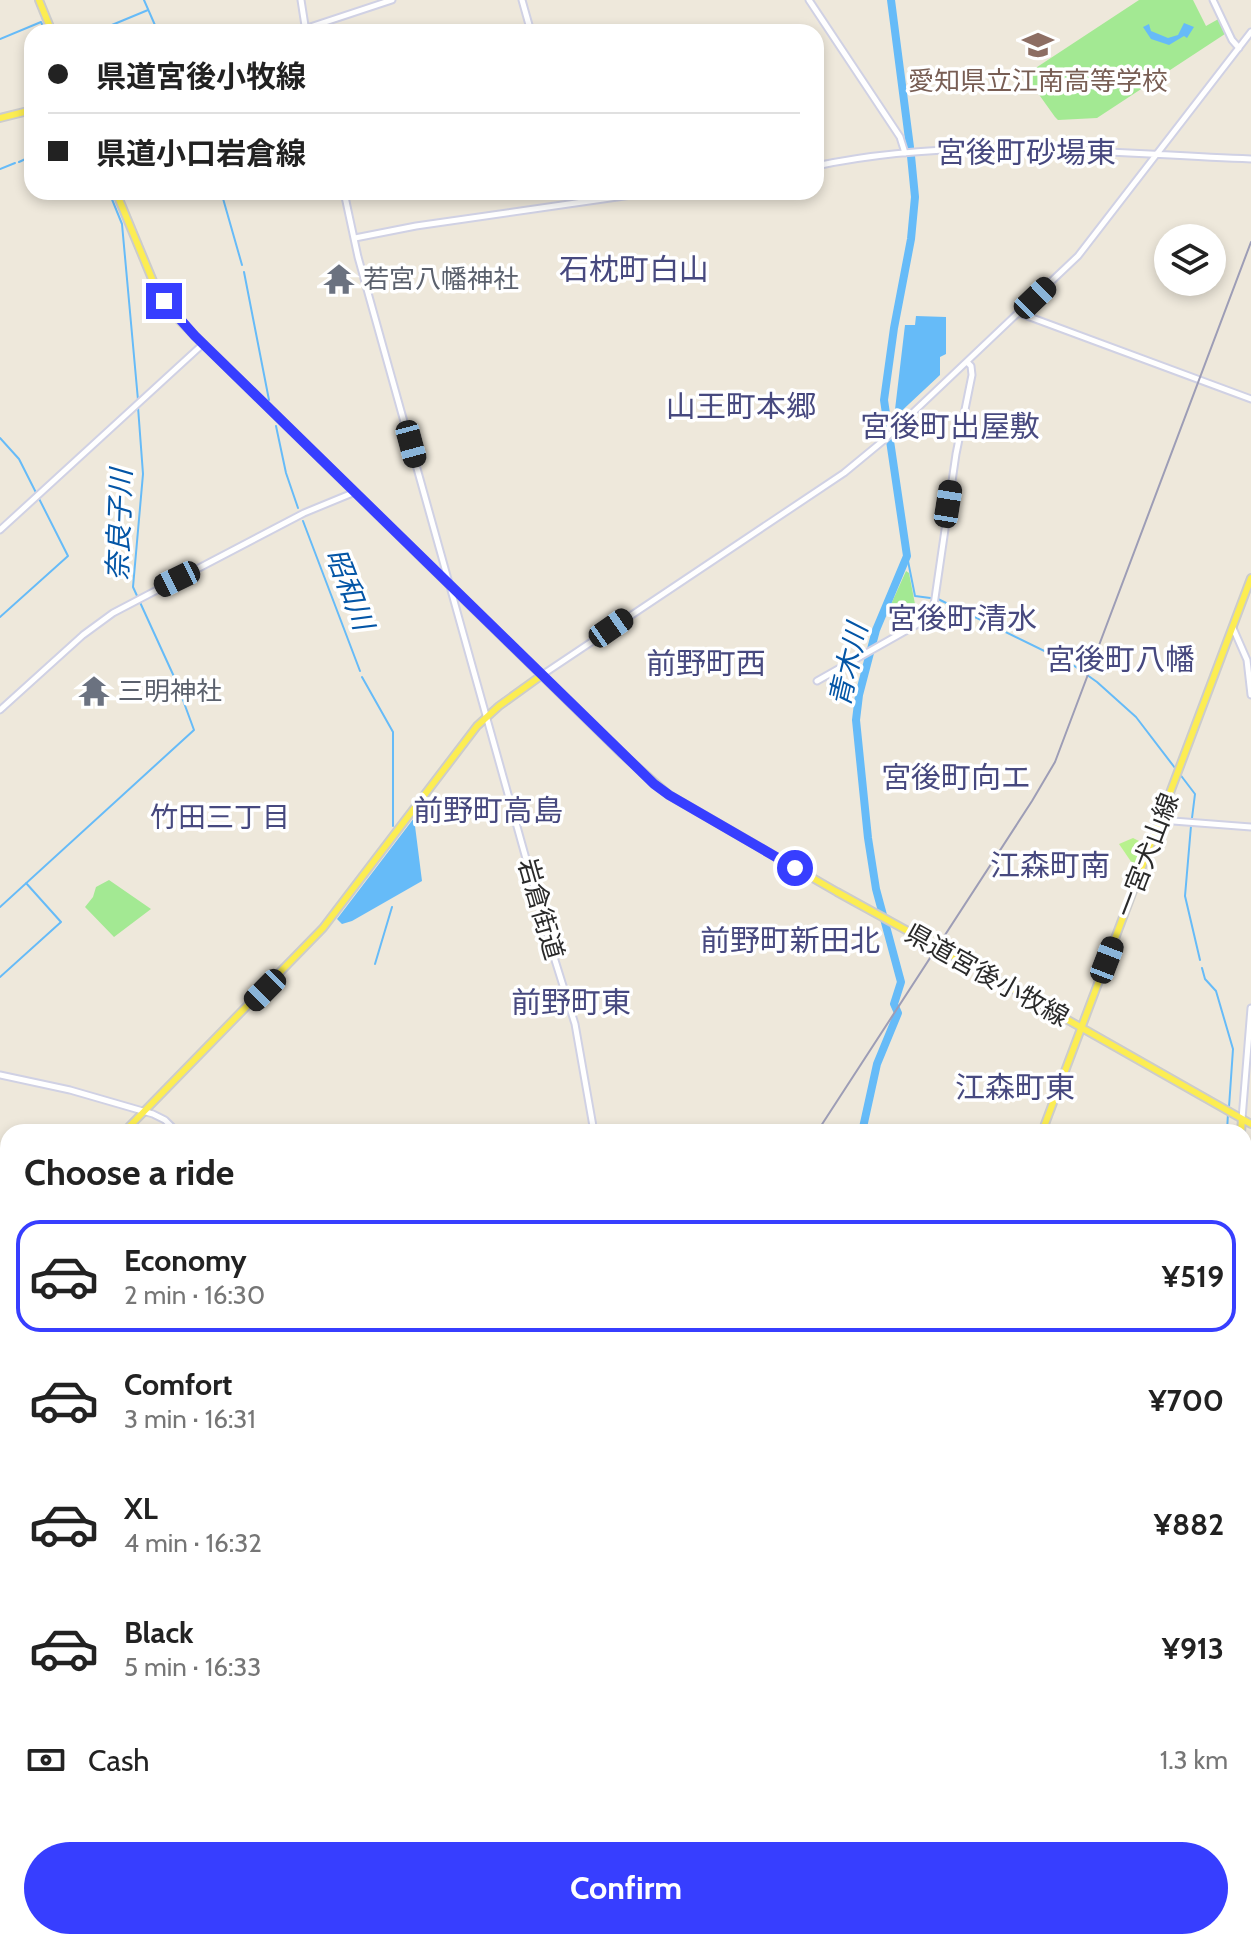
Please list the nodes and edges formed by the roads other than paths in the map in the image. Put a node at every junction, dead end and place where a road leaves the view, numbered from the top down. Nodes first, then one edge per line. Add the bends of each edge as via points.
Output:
1 (39, 0) edge
2 (301, 0) edge
3 (392, 0) edge
4 (522, 0) edge
5 (809, 0) edge
6 (1213, 0) edge
7 (49, 24) edge
8 (305, 24) edge
9 (323, 24) edge
10 (529, 24) edge
11 (1251, 32) edge
12 (1239, 48) junction
13 (24, 112) edge
14 (0, 118) edge
15 (905, 153) junction
16 (1155, 154) junction
17 (1251, 159) edge
18 (824, 165) edge
19 (119, 200) edge
20 (346, 200) edge
21 (592, 200) edge
22 (585, 201) joint
23 (355, 238) junction
24 (1019, 313) junction
25 (203, 344) junction
26 (967, 362) junction
27 (1251, 399) edge
28 (355, 492) junction
29 (0, 530) edge
30 (1251, 578) edge
31 (450, 585) junction
32 (1233, 628) junction
33 (542, 675) junction
34 (817, 681) dead end
35 (1251, 695) edge
36 (0, 710) edge
37 (486, 716) junction
38 (1160, 820) junction
39 (1251, 827) edge
40 (1251, 1008) edge
41 (1082, 1028) junction
42 (0, 1075) edge
43 (144, 1112) junction
44 (1242, 1119) junction
45 (132, 1124) edge
46 (168, 1124) edge
47 (593, 1124) edge
48 (1045, 1124) edge
49 (1242, 1124) edge
50 (1251, 1124) edge

1 - 7 main road
2 - 8 street
3 - 9 street
4 - 10 street
5 - 15 street via 900,137
6 - 12 street
11 - 12 street
12 - 16 street
13 - 14 main road
15 - 16 street via 1009,147
15 - 18 street
16 - 17 street
16 - 24 street via 1082,251
19 - 25 main road, 県道宮後小牧線 via 158,292
20 - 23 street, 岩倉街道
21 - 22 street
22 - 23 street
23 - 31 street, 岩倉街道
24 - 26 street
24 - 27 street
25 - 28 main road, 県道宮後小牧線
25 - 29 street
26 - 33 street via 844,473
26 - 34 street via 972,375 934,605 923,621
28 - 31 main road, 県道宮後小牧線
28 - 36 street via 297,516 105,618
30 - 32 main road, 一宮犬山線
31 - 33 main road, 県道宮後小牧線
31 - 37 street, 岩倉街道
32 - 35 street via 1247,660
32 - 38 main road, 一宮犬山線
33 - 37 main road
33 - 41 main road, 県道宮後小牧線, bridge via 669,795
37 - 43 main road via 323,928
37 - 47 street, 岩倉街道 via 575,1024
38 - 39 street
38 - 41 main road, 一宮犬山線
40 - 44 street
41 - 44 main road, 県道宮後小牧線
41 - 48 main road, 一宮犬山線
42 - 43 street
43 - 45 main road
43 - 46 street
44 - 49 main road
44 - 50 main road, 県道宮後小牧線

